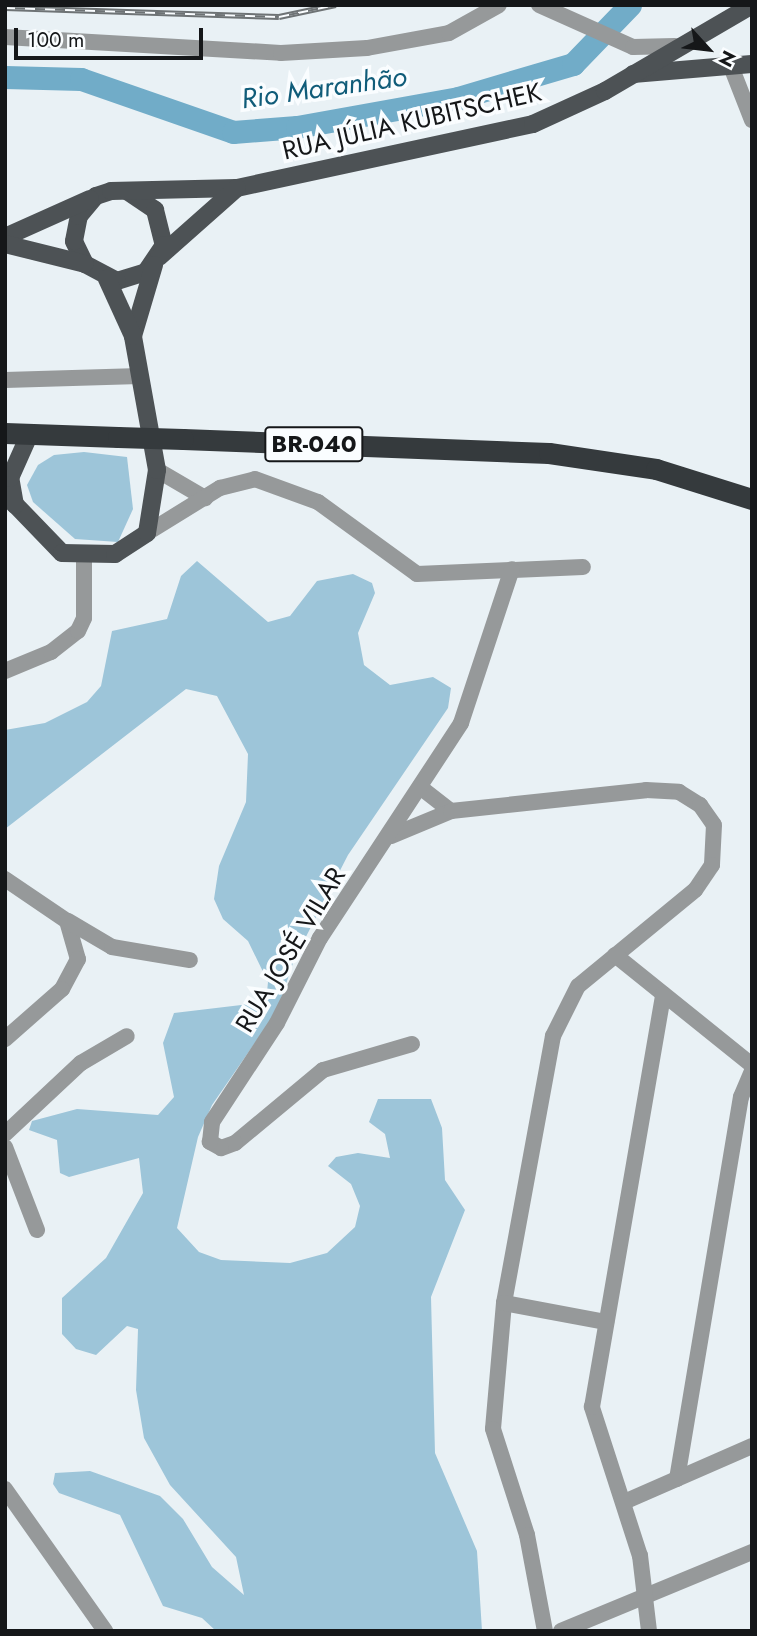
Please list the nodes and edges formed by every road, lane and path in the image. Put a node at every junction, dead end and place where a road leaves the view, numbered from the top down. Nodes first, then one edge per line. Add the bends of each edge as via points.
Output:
1 (499, 5) edge
2 (539, 5) edge
3 (752, 5) edge
4 (5, 37) edge
5 (629, 45) junction
6 (676, 46) junction
7 (752, 64) edge
8 (732, 69) junction
9 (629, 74) junction
10 (752, 120) edge
11 (237, 188) junction
12 (127, 191) junction
13 (96, 196) junction
14 (5, 237) edge
15 (5, 244) edge
16 (157, 261) junction
17 (85, 264) junction
18 (107, 279) junction
19 (133, 336) junction
20 (140, 376) junction
21 (5, 380) edge
22 (5, 433) edge
23 (30, 433) junction
24 (157, 470) junction
25 (205, 498) junction
26 (752, 499) edge
27 (10, 500) edge
28 (147, 533) junction
29 (84, 558) junction
30 (583, 567) dead end
31 (512, 569) junction
32 (5, 671) edge
33 (421, 787) junction
34 (451, 811) junction
35 (391, 836) junction
36 (5, 879) edge
37 (68, 921) junction
38 (615, 955) junction
39 (190, 960) dead end
40 (663, 995) junction
41 (127, 1036) dead end
42 (5, 1039) edge
43 (412, 1044) dead end
44 (752, 1065) edge
45 (752, 1071) edge
46 (5, 1133) edge
47 (5, 1147) edge
48 (37, 1230) dead end
49 (504, 1303) junction
50 (606, 1321) junction
51 (752, 1446) edge
52 (677, 1479) junction
53 (5, 1489) edge
54 (624, 1502) junction
55 (752, 1552) edge
56 (648, 1596) junction
57 (105, 1631) edge
58 (545, 1631) edge
59 (561, 1631) edge
60 (649, 1631) edge

1 - 4 street via 449,33 367,48 281,53
2 - 5 street
3 - 6 main road, RUA JÚLIA KUBITSCHEK
5 - 6 street
5 - 9 street
6 - 9 main road, RUA JÚLIA KUBITSCHEK
7 - 8 main road, RUA JÚLIA KUBITSCHEK
8 - 9 main road, RUA JÚLIA KUBITSCHEK
8 - 10 street
9 - 11 main road, RUA JÚLIA KUBITSCHEK via 533,124
11 - 12 main road, RUA JÚLIA KUBITSCHEK
11 - 16 main road, RUA JÚLIA KUBITSCHEK
12 - 13 main road
12 - 16 main road via 162,220
13 - 14 main road
13 - 17 main road via 75,228
15 - 17 main road
16 - 18 main road via 127,281
16 - 19 main road
17 - 18 main road
18 - 19 main road
19 - 20 main road
20 - 21 street
20 - 24 main road
22 - 23 highway, BR-040
23 - 26 highway, BR-040, bridge via 549,453 656,469
23 - 27 main road via 10,478
24 - 25 street
24 - 28 main road
25 - 28 street
25 - 31 street via 255,479 318,502 409,572
27 - 29 main road via 45,540
28 - 29 main road via 116,554
29 - 32 street via 84,618 78,631 51,652
30 - 31 street
31 - 33 street, RUA JOSÉ VILAR via 468,709
33 - 34 street
33 - 35 street, RUA JOSÉ VILAR
34 - 35 street
34 - 38 street via 646,790 679,792 700,805 714,825 712,865 695,890
35 - 43 street, RUA JOSÉ VILAR via 320,938 277,1023 212,1122 210,1142 221,1148 234,1143 295,1087 323,1070
36 - 37 street
37 - 39 street via 112,947
37 - 42 street via 78,944 74,973
38 - 40 street
38 - 49 street via 578,986 553,1036
40 - 44 street
40 - 50 street
41 - 46 street via 81,1063
45 - 52 street via 741,1097
47 - 48 street
49 - 50 street
49 - 58 street via 493,1429 527,1535
50 - 54 street via 592,1407
51 - 52 street
52 - 54 street
53 - 57 street
54 - 56 street
55 - 56 street
56 - 59 street
56 - 60 street

